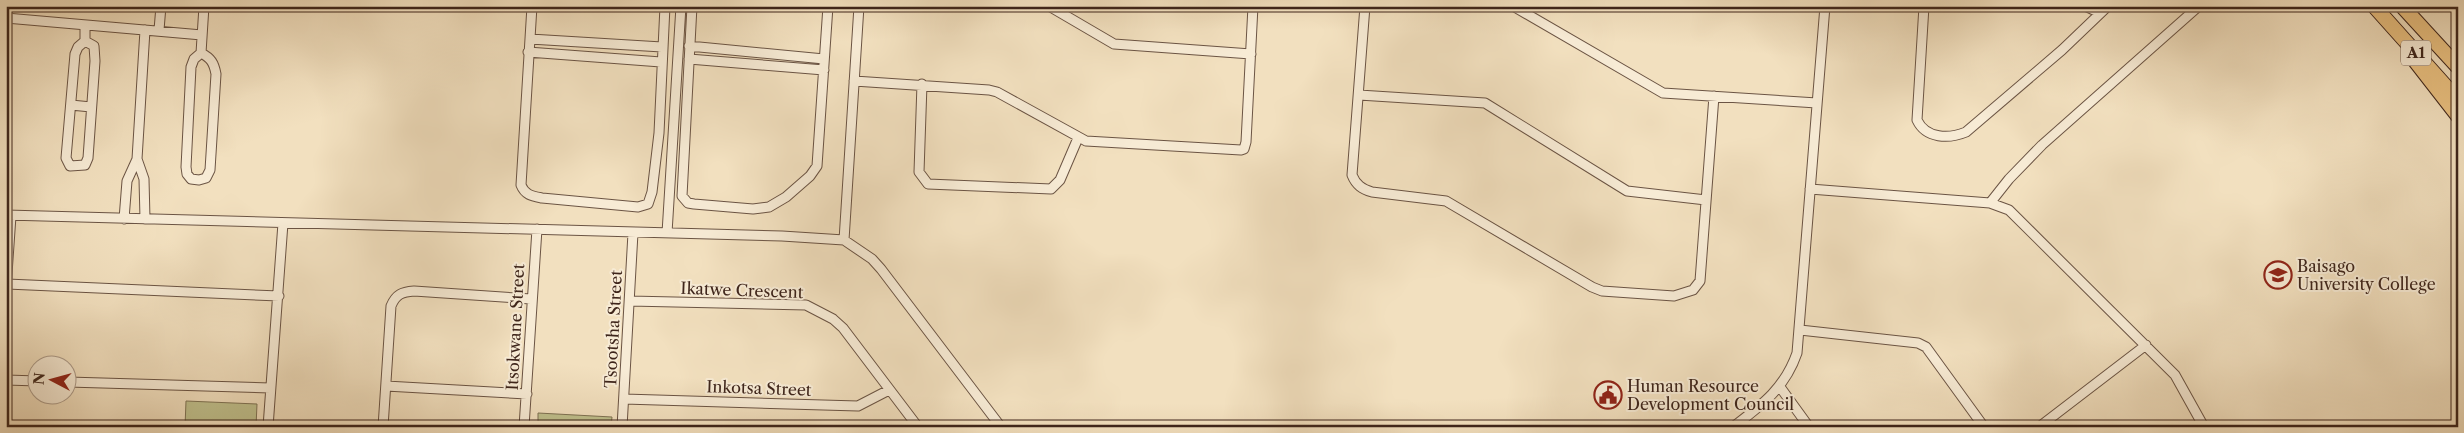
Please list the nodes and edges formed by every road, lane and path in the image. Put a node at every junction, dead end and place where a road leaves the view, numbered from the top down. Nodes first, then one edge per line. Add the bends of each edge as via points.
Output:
1 (161, 6) edge
2 (204, 6) edge
3 (532, 6) edge
4 (665, 6) edge
5 (680, 6) edge
6 (692, 6) edge
7 (828, 6) edge
8 (859, 6) edge
9 (1049, 6) edge
10 (1253, 6) edge
11 (1365, 6) edge
12 (1513, 6) edge
13 (1825, 6) edge
14 (1924, 6) edge
15 (2085, 6) edge
16 (2108, 6) edge
17 (2199, 6) edge
18 (2373, 6) edge
19 (2402, 6) edge
20 (2100, 13) junction
21 (6, 18) edge
22 (85, 25) junction
23 (145, 30) junction
24 (159, 30) junction
25 (202, 35) junction
26 (530, 39) junction
27 (85, 41) junction
28 (689, 46) junction
29 (662, 47) junction
30 (528, 52) junction
31 (201, 53) junction
32 (1251, 54) junction
33 (689, 59) junction
34 (824, 59) junction
35 (662, 62) junction
36 (2458, 68) edge
37 (824, 70) junction
38 (854, 81) junction
39 (922, 84) junction
40 (1359, 95) junction
41 (1714, 96) junction
42 (2458, 100) edge
43 (1817, 103) junction
44 (70, 105) junction
45 (91, 107) junction
46 (2458, 116) edge
47 (659, 133) junction
48 (673, 133) junction
49 (684, 135) junction
50 (1078, 138) junction
51 (137, 159) junction
52 (1810, 189) junction
53 (1706, 200) junction
54 (1990, 203) junction
55 (9, 216) edge
56 (124, 219) junction
57 (145, 219) junction
58 (283, 223) junction
59 (537, 229) junction
60 (633, 233) junction
61 (666, 233) junction
62 (844, 240) junction
63 (6, 284) edge
64 (6, 288) edge
65 (279, 296) junction
66 (531, 298) junction
67 (630, 301) junction
68 (1800, 330) junction
69 (2146, 345) junction
70 (6, 380) edge
71 (28, 381) edge
72 (78, 382) edge
73 (386, 386) junction
74 (1780, 387) junction
75 (270, 388) junction
76 (889, 390) junction
77 (527, 394) junction
78 (624, 399) junction
79 (268, 427) edge
80 (383, 427) edge
81 (524, 427) edge
82 (622, 427) edge
83 (918, 427) edge
84 (1001, 427) edge
85 (1734, 427) edge
86 (1809, 427) edge
87 (1984, 427) edge
88 (2039, 427) edge
89 (2204, 427) edge

1 - 24 street
2 - 25 street
3 - 26 street
4 - 29 street
5 - 48 street
6 - 28 street
7 - 34 street
8 - 38 street
9 - 32 street via 1114,44
10 - 32 street
11 - 40 street
12 - 41 street via 1658,91
13 - 43 street
14 - 20 street via 1917,120 1921,128 1942,136 1966,132
15 - 20 street
16 - 20 street
17 - 54 street via 2042,145
18 - 42 main road, A1
18 - 46 main road
19 - 36 main road, A1
21 - 22 street
22 - 23 street
22 - 27 street
23 - 24 street
23 - 51 street
24 - 25 street
25 - 31 street
26 - 29 street
26 - 30 street
27 - 44 street via 75,54
27 - 45 street via 94,46
28 - 33 street
28 - 34 street
29 - 35 street
30 - 35 street
30 - 47 street via 521,185 527,194 600,205 648,204
31 - 31 street via 214,65 216,74 210,170 206,178 199,180 191,179 186,167 191,67
32 - 50 street via 1244,149 1095,142
33 - 37 street
33 - 49 street
34 - 37 street
35 - 47 street
37 - 49 street via 817,166 810,176 769,207 754,209 694,204 684,200 681,188
38 - 39 street
38 - 62 street
39 - 50 street via 997,92
39 - 50 street via 919,172 928,184 1050,189 1060,180
40 - 53 street via 1485,103 1627,191
40 - 53 street via 1352,175 1359,186 1372,192 1446,201 1602,291 1674,296 1693,290 1700,281
41 - 43 street
41 - 53 street
43 - 52 street
44 - 45 street
44 - 45 street via 66,158 70,166 80,167 88,158
47 - 48 street
48 - 49 street
48 - 61 street
51 - 56 street via 127,181
51 - 57 street via 144,179
52 - 54 street
52 - 68 street
54 - 69 street via 2009,210
55 - 56 street
55 - 63 street
56 - 57 street
57 - 58 street
58 - 59 street
58 - 65 street
59 - 60 street
59 - 66 street, Itsokwane Street
60 - 61 street
60 - 67 street, Tsootsha Street
61 - 62 street
62 - 84 street via 881,269
63 - 64 street
63 - 65 street
65 - 75 street
66 - 73 street via 414,291 399,294 391,306
66 - 77 street, Itsokwane Street
67 - 76 street, Ikatwe Crescent via 806,306 821,312 843,328
67 - 78 street, Tsootsha Street
68 - 74 street via 1797,353
68 - 87 street via 1918,343 1926,347
69 - 88 street
69 - 89 street via 2175,374
70 - 71 street
72 - 75 street
73 - 77 street
73 - 80 street
74 - 85 street
74 - 86 street
75 - 79 street
76 - 78 street, Inkotsa Street via 858,406
76 - 83 street, Ikatwe Crescent
77 - 81 street, Itsokwane Street
78 - 82 street, Tsootsha Street

